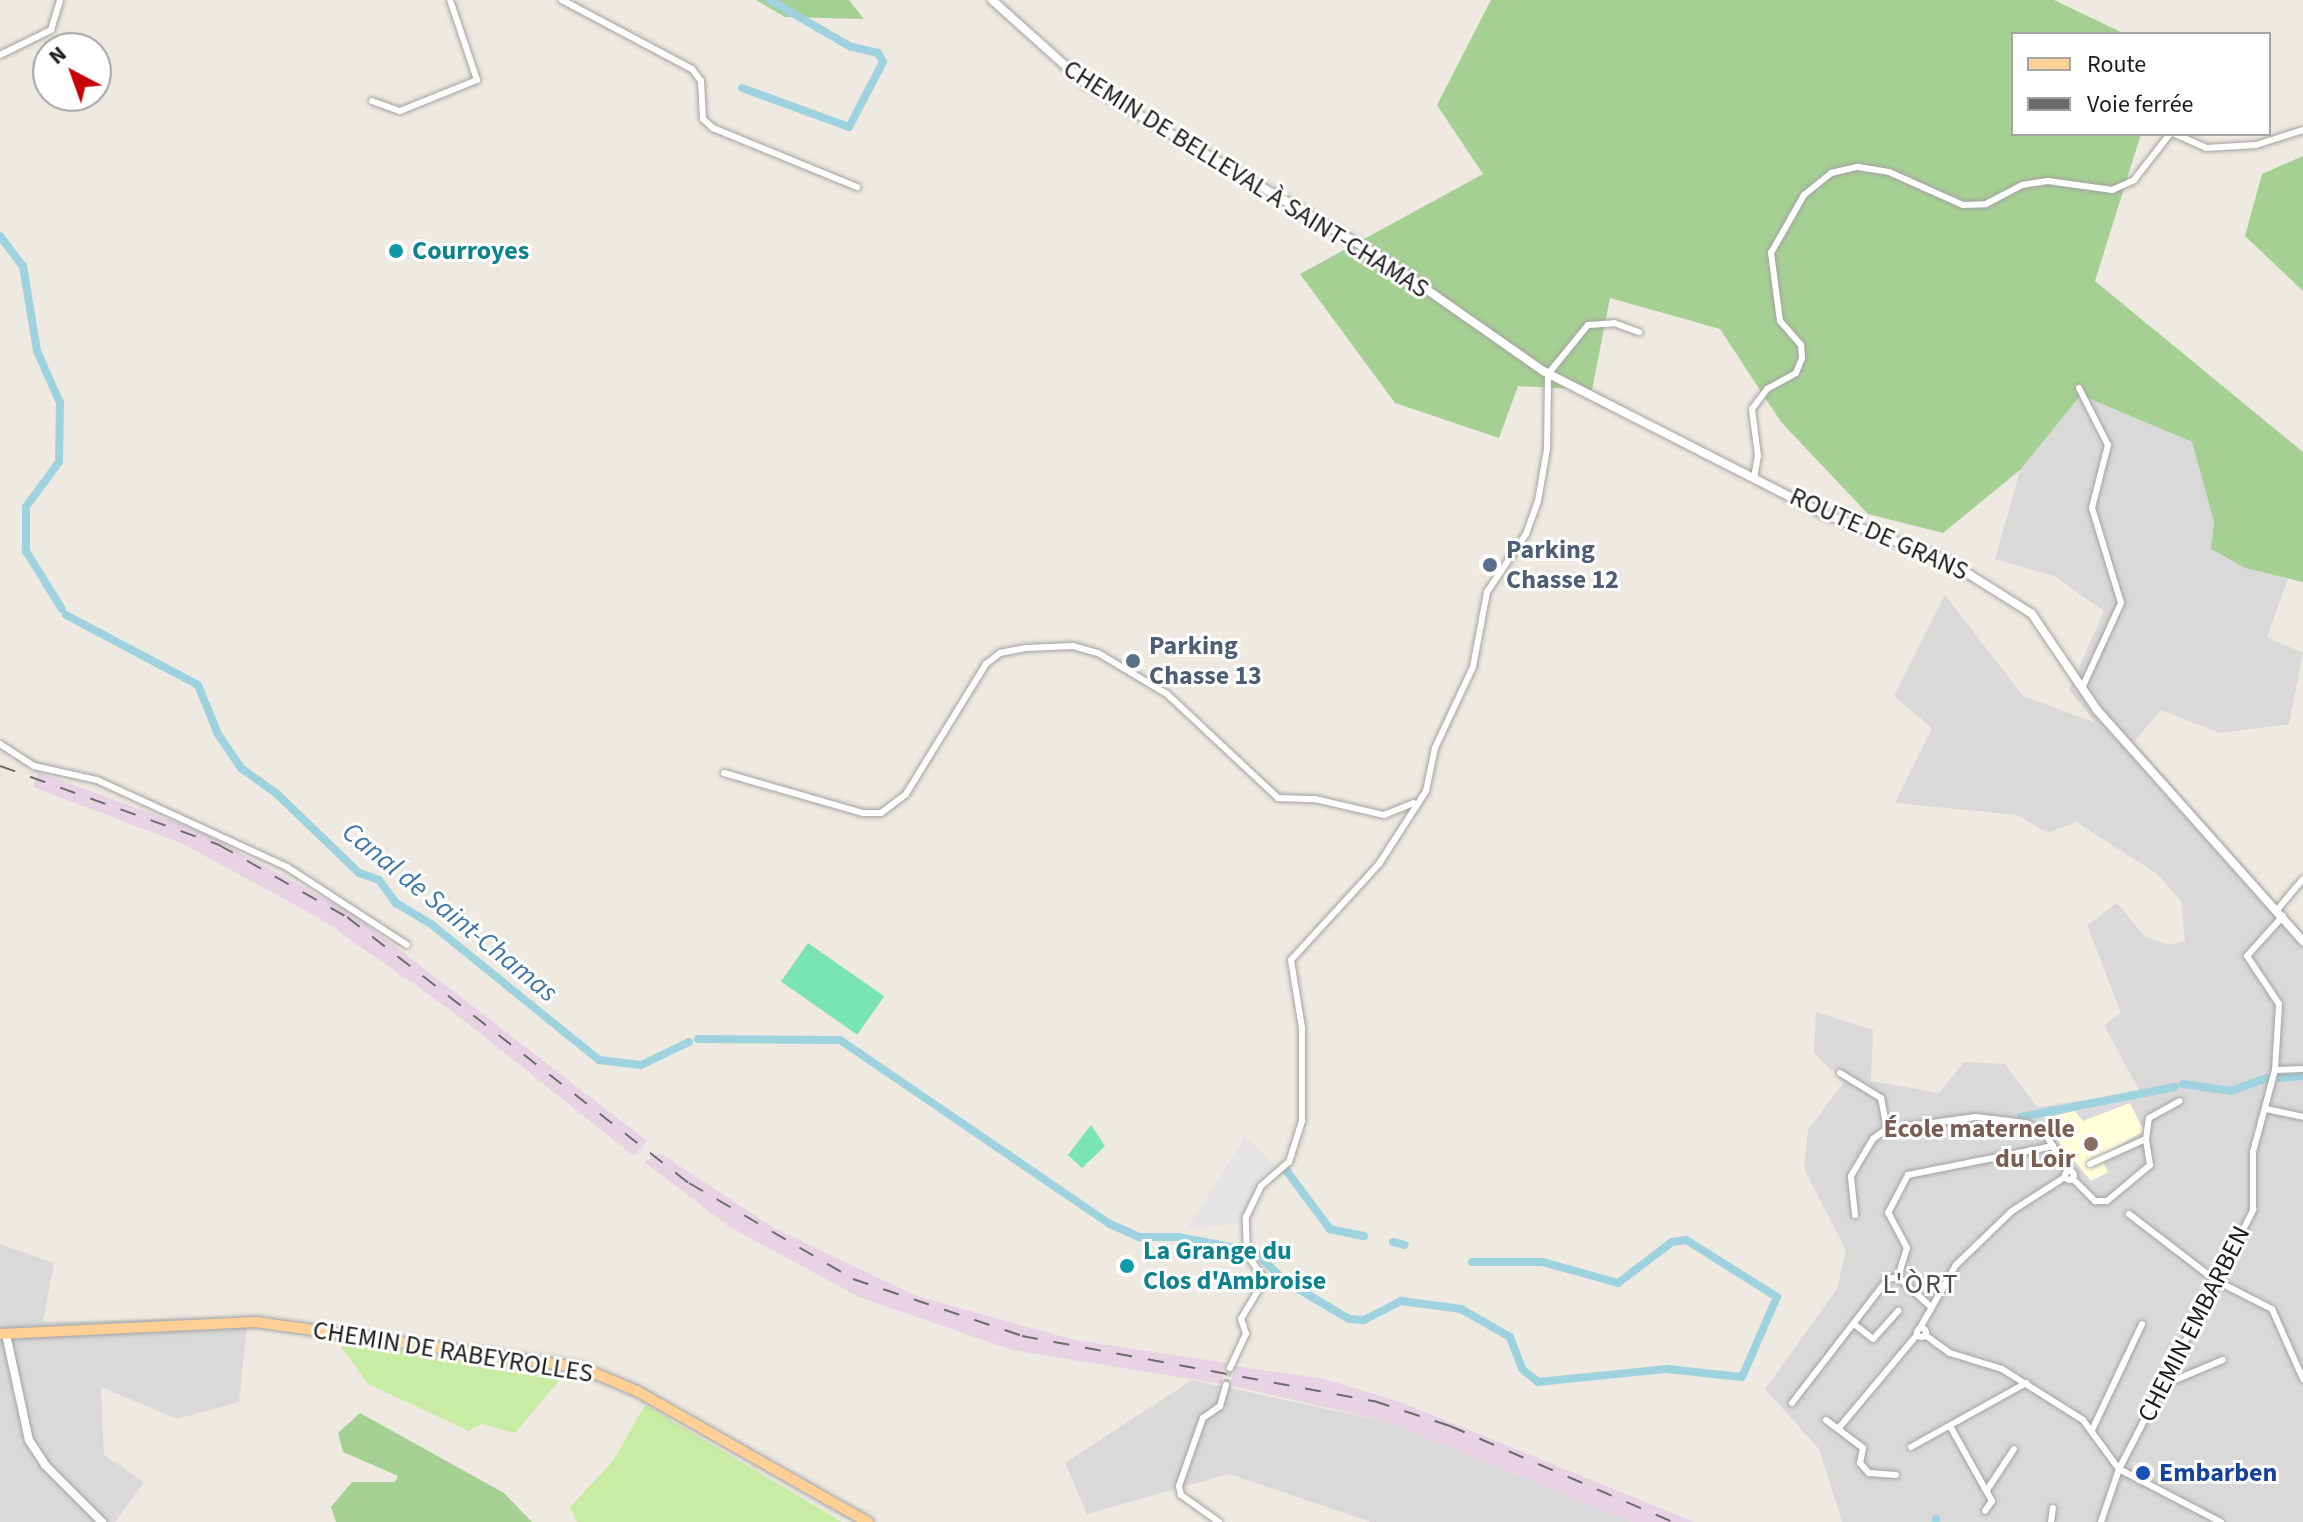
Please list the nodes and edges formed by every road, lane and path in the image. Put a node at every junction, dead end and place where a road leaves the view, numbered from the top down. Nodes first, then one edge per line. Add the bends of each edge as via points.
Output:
1 (60, 0) edge
2 (450, 0) edge
3 (562, 0) edge
4 (992, 0) edge
5 (0, 55) edge
6 (372, 101) dead end
7 (2303, 130) edge
8 (2170, 136) edge
9 (2177, 136) edge
10 (857, 187) dead end
11 (1639, 332) dead end
12 (1548, 374) junction
13 (2079, 388) dead end
14 (1754, 478) junction
15 (2081, 690) junction
16 (0, 744) edge
17 (724, 773) dead end
18 (1417, 801) junction
19 (2303, 879) edge
20 (2291, 894) junction
21 (2303, 896) edge
22 (2280, 913) junction
23 (2303, 941) edge
24 (407, 945) dead end
25 (2303, 1069) edge
26 (2275, 1070) junction
27 (1840, 1073) dead end
28 (2180, 1101) dead end
29 (2266, 1109) junction
30 (2303, 1117) edge
31 (1887, 1129) junction
32 (2146, 1139) junction
33 (2053, 1146) junction
34 (2090, 1164) dead end
35 (2068, 1175) junction
36 (2129, 1214) dead end
37 (1855, 1215) dead end
38 (1898, 1277) junction
39 (2215, 1280) junction
40 (1929, 1305) junction
41 (1898, 1311) dead end
42 (1854, 1324) junction
43 (2142, 1324) dead end
44 (1921, 1333) junction
45 (3, 1334) edge
46 (2223, 1360) dead end
47 (1230, 1368) tunnel mouth
48 (2303, 1379) edge
49 (2026, 1383) junction
50 (1226, 1385) tunnel mouth
51 (2161, 1386) junction
52 (1792, 1403) dead end
53 (1826, 1420) dead end
54 (1950, 1426) junction
55 (1838, 1429) junction
56 (2092, 1430) junction
57 (1911, 1447) dead end
58 (2014, 1449) dead end
59 (2119, 1469) junction
60 (1896, 1475) dead end
61 (1987, 1490) junction
62 (2053, 1508) dead end
63 (1985, 1511) dead end
64 (102, 1522) edge
65 (868, 1522) edge
66 (1219, 1522) edge
67 (2051, 1522) edge
68 (2101, 1522) edge
69 (2221, 1522) edge

1 - 5 street via 51,30
2 - 6 street via 477,80 400,111
3 - 10 street via 692,69 701,81 703,119 713,128
4 - 12 street, CHEMIN DE BELLEVAL À SAINT-CHAMAS via 1086,84 1376,254
7 - 9 street via 2256,145 2206,148
8 - 14 street via 2134,180 2112,190 2048,181 2022,185 1986,204 1963,205 1889,172 1858,167 1831,173 1804,195 1771,253 1780,321 1801,345 1802,358 1796,373 1767,389 1752,409 1758,456
11 - 12 street via 1614,323 1588,325
12 - 14 street, ROUTE DE GRANS
12 - 18 street via 1547,449 1538,501 1526,534 1487,592 1464,695 1435,748 1428,783
13 - 15 street via 2108,445 2092,508 2121,603
14 - 15 street, ROUTE DE GRANS via 1983,580 2046,627
15 - 22 street, ROUTE DE GRANS
16 - 24 street via 34,766 97,780 287,867
17 - 18 street via 863,813 881,813 906,794 986,664 1000,653 1065,646 1098,653 1167,694 1278,798 1315,799 1384,815
18 - 47 street via 1379,864 1291,960 1302,1028 1302,1121 1289,1162 1261,1186 1246,1217 1247,1255 1265,1279 1241,1319 1246,1334
19 - 20 street
20 - 21 street
20 - 22 street
22 - 23 street, ROUTE DE GRANS
22 - 26 street, CHEMIN EMBARBEN via 2247,956 2279,1004
25 - 26 street
26 - 29 street, CHEMIN EMBARBEN
27 - 31 street via 1881,1098
28 - 32 street via 2149,1118
29 - 30 street
29 - 39 street, CHEMIN EMBARBEN via 2253,1152 2253,1210
31 - 33 street via 1997,1117 2026,1123
31 - 37 street via 1873,1139 1851,1176
32 - 34 street
32 - 35 street via 2150,1165 2107,1201 2095,1201
33 - 35 street
33 - 38 street via 1908,1175 1888,1213 1907,1248
35 - 40 street via 1993,1227
36 - 39 street
38 - 40 street
38 - 42 street via 1884,1282
39 - 48 street via 2276,1313 2291,1362
39 - 51 street, CHEMIN EMBARBEN
40 - 44 street
41 - 42 street via 1873,1339
42 - 52 street
43 - 56 street
44 - 49 street via 1950,1353
44 - 55 street
45 - 64 street via 29,1440 45,1465
45 - 65 main road, CHEMIN DE RABEYROLLES via 256,1322 582,1368 637,1391
46 - 51 street
49 - 54 street
49 - 56 street
50 - 66 street via 1220,1406 1203,1418 1179,1486 1181,1495
51 - 59 street, CHEMIN EMBARBEN
53 - 55 street
54 - 57 street
54 - 61 street
55 - 60 street via 1863,1448 1860,1463 1869,1473
56 - 59 street
58 - 61 street
59 - 68 street, CHEMIN EMBARBEN
59 - 69 street
61 - 63 street via 1992,1501
62 - 67 street

